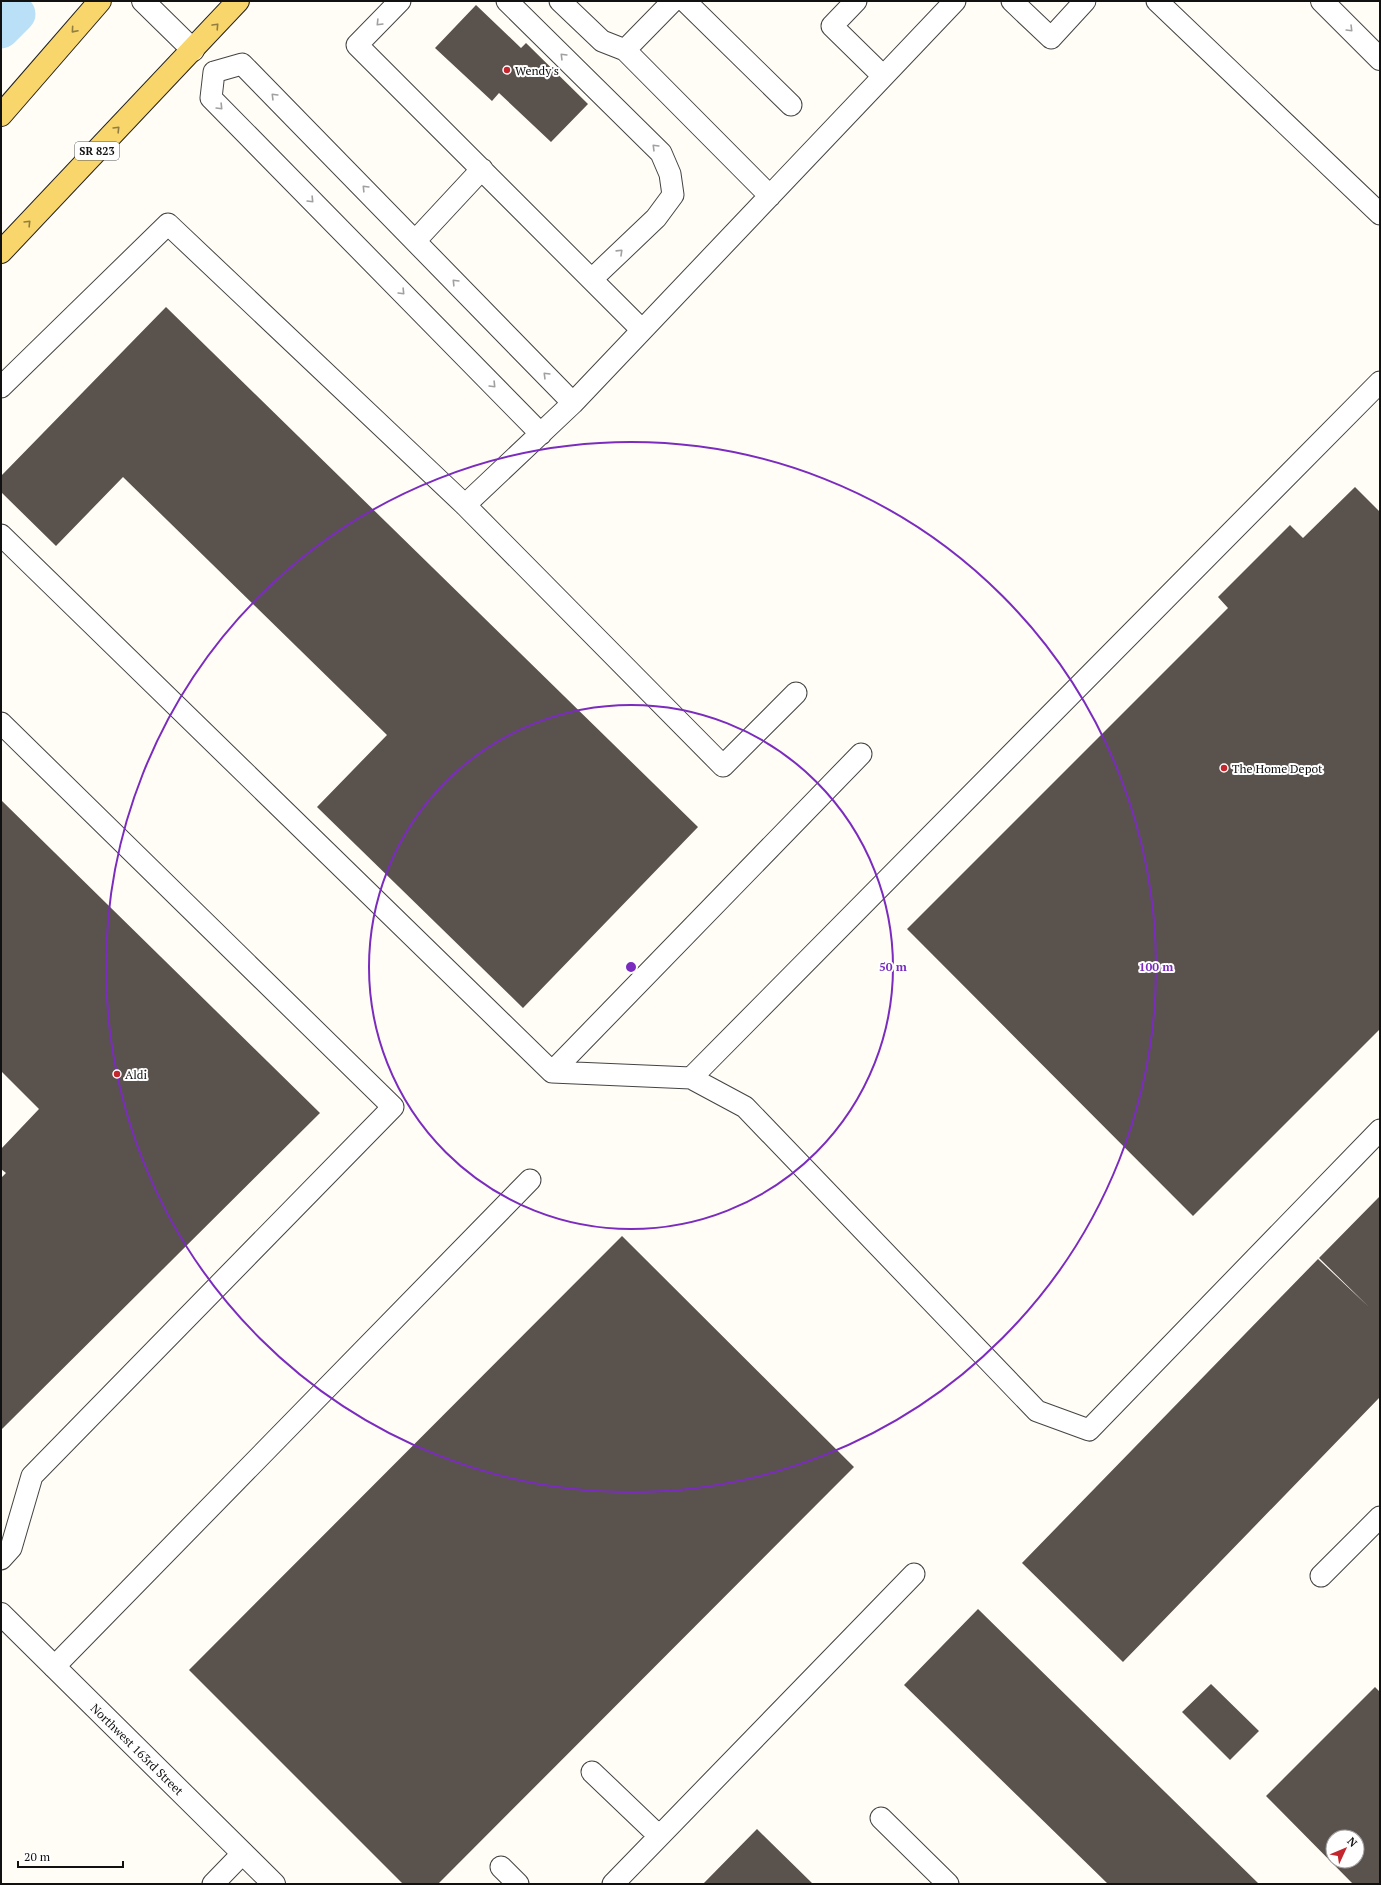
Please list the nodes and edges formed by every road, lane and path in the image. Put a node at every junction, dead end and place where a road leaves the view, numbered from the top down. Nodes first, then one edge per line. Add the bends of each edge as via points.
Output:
1 (100, 1) edge
2 (143, 1) edge
3 (238, 1) edge
4 (400, 1) edge
5 (507, 1) edge
6 (560, 1) edge
7 (673, 1) edge
8 (685, 1) edge
9 (856, 1) edge
10 (955, 1) edge
11 (1012, 1) edge
12 (1085, 1) edge
13 (1157, 1) edge
14 (1322, 1) edge
15 (193, 50) junction
16 (625, 50) junction
17 (1380, 59) edge
18 (214, 72) junction
19 (882, 76) junction
20 (791, 105) dead end
21 (1, 115) edge
22 (482, 169) junction
23 (770, 196) junction
24 (1380, 214) edge
25 (415, 241) junction
26 (1, 252) edge
27 (592, 279) junction
28 (642, 330) junction
29 (1380, 382) edge
30 (1, 387) edge
31 (573, 403) junction
32 (540, 434) junction
33 (465, 505) junction
34 (1, 535) edge
35 (796, 693) dead end
36 (1, 723) edge
37 (861, 754) dead end
38 (552, 1072) junction
39 (691, 1078) junction
40 (1380, 1130) edge
41 (530, 1180) dead end
42 (1380, 1517) edge
43 (1, 1559) edge
44 (914, 1574) dead end
45 (1322, 1576) dead end
46 (1, 1616) edge
47 (54, 1667) junction
48 (592, 1772) dead end
49 (881, 1818) dead end
50 (659, 1836) junction
51 (243, 1854) junction
52 (501, 1867) dead end
53 (213, 1884) edge
54 (274, 1884) edge
55 (518, 1884) edge
56 (612, 1884) edge
57 (948, 1884) edge

1 -> 21 main road
2 - 15 street
15 -> 3 main road, SR 823
4 -> 22 lane via 357,45
27 -> 5 lane via 656,218 673,195 670,174 661,153
6 - 16 lane via 602,40
7 - 16 lane
8 - 20 lane
9 - 19 lane via 832,26
10 - 19 lane
11 - 12 lane via 1050,38
13 - 24 lane
14 -> 17 street
15 - 18 lane
26 -> 15 main road, SR 823
16 - 23 lane
25 -> 18 lane via 242,64
18 -> 32 lane via 212,98
19 - 23 lane
22 - 25 lane
22 - 27 lane
23 - 28 lane
31 -> 25 lane
27 - 28 lane
28 - 31 lane
29 - 39 lane
30 - 33 lane via 168,224
31 - 32 lane
32 - 33 lane
33 - 35 lane via 723,766
34 - 38 lane
36 - 43 lane via 393,1107 32,1476 11,1548
37 - 38 lane
38 - 39 lane
39 - 40 lane via 745,1107 1037,1411 1089,1430
41 - 47 lane
42 - 45 lane
44 - 50 lane
46 - 47 street, Northwest 163rd Street
47 - 51 street, Northwest 163rd Street
48 - 50 lane
49 - 57 lane
50 - 56 lane
51 - 53 lane
51 - 54 street, Northwest 163rd Street
52 - 55 lane

